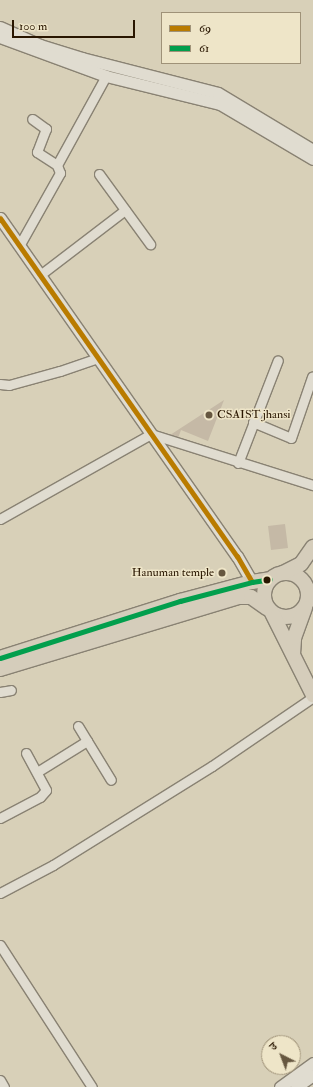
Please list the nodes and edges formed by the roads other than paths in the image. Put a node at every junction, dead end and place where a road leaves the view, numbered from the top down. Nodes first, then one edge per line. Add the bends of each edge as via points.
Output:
1 (0, 27) edge
2 (0, 37) edge
3 (106, 76) junction
4 (32, 119) dead end
5 (313, 150) edge
6 (313, 159) edge
7 (57, 165) junction
8 (99, 174) dead end
9 (125, 210) junction
10 (0, 218) edge
11 (150, 244) dead end
12 (19, 246) junction
13 (40, 276) junction
14 (98, 358) junction
15 (278, 360) dead end
16 (312, 377) dead end
17 (5, 384) edge
18 (0, 392) edge
19 (253, 422) junction
20 (151, 434) junction
21 (238, 463) junction
22 (313, 485) edge
23 (0, 519) edge
24 (313, 547) edge
25 (283, 573) junction
26 (270, 579) junction
27 (252, 582) junction
28 (313, 586) edge
29 (306, 604) junction
30 (269, 610) junction
31 (293, 654) junction
32 (0, 658) edge
33 (0, 669) edge
34 (11, 690) dead end
35 (0, 692) edge
36 (313, 696) edge
37 (78, 726) dead end
38 (87, 741) junction
39 (26, 753) dead end
40 (37, 772) junction
41 (111, 780) dead end
42 (0, 818) edge
43 (0, 893) edge
44 (0, 945) edge
45 (313, 1063) edge
46 (313, 1075) edge
47 (0, 1080) edge
48 (4, 1087) edge
49 (92, 1087) edge
50 (280, 1087) edge
51 (296, 1087) edge

1 - 5 street via 40,45 75,56 218,93
2 - 3 street
3 - 6 street via 220,104
3 - 7 street
4 - 7 street via 46,129 37,152
7 - 12 street via 60,176
8 - 9 street
9 - 11 street
9 - 13 street
10 - 12 street
12 - 13 street
13 - 14 street
14 - 17 street via 60,371
14 - 20 street
15 - 19 street
16 - 19 street via 291,438
17 - 18 street
19 - 21 street
20 - 21 street
20 - 23 street
20 - 27 street via 237,556
21 - 22 street
24 - 25 main road via 301,564
25 - 26 main road
25 - 29 main road via 303,580 307,586
26 - 27 main road
26 - 30 main road via 263,593
27 - 32 main road via 180,601
28 - 29 main road
29 - 30 main road via 294,616 286,618
29 - 31 main road via 294,638
30 - 31 main road
30 - 33 main road via 250,597 239,597
31 - 36 main road
34 - 35 street
36 - 43 street via 212,766 53,865
37 - 38 street
38 - 40 street
38 - 41 street
39 - 40 street
40 - 42 street via 46,785 44,794
44 - 49 street
45 - 50 street
46 - 51 street
47 - 48 street

